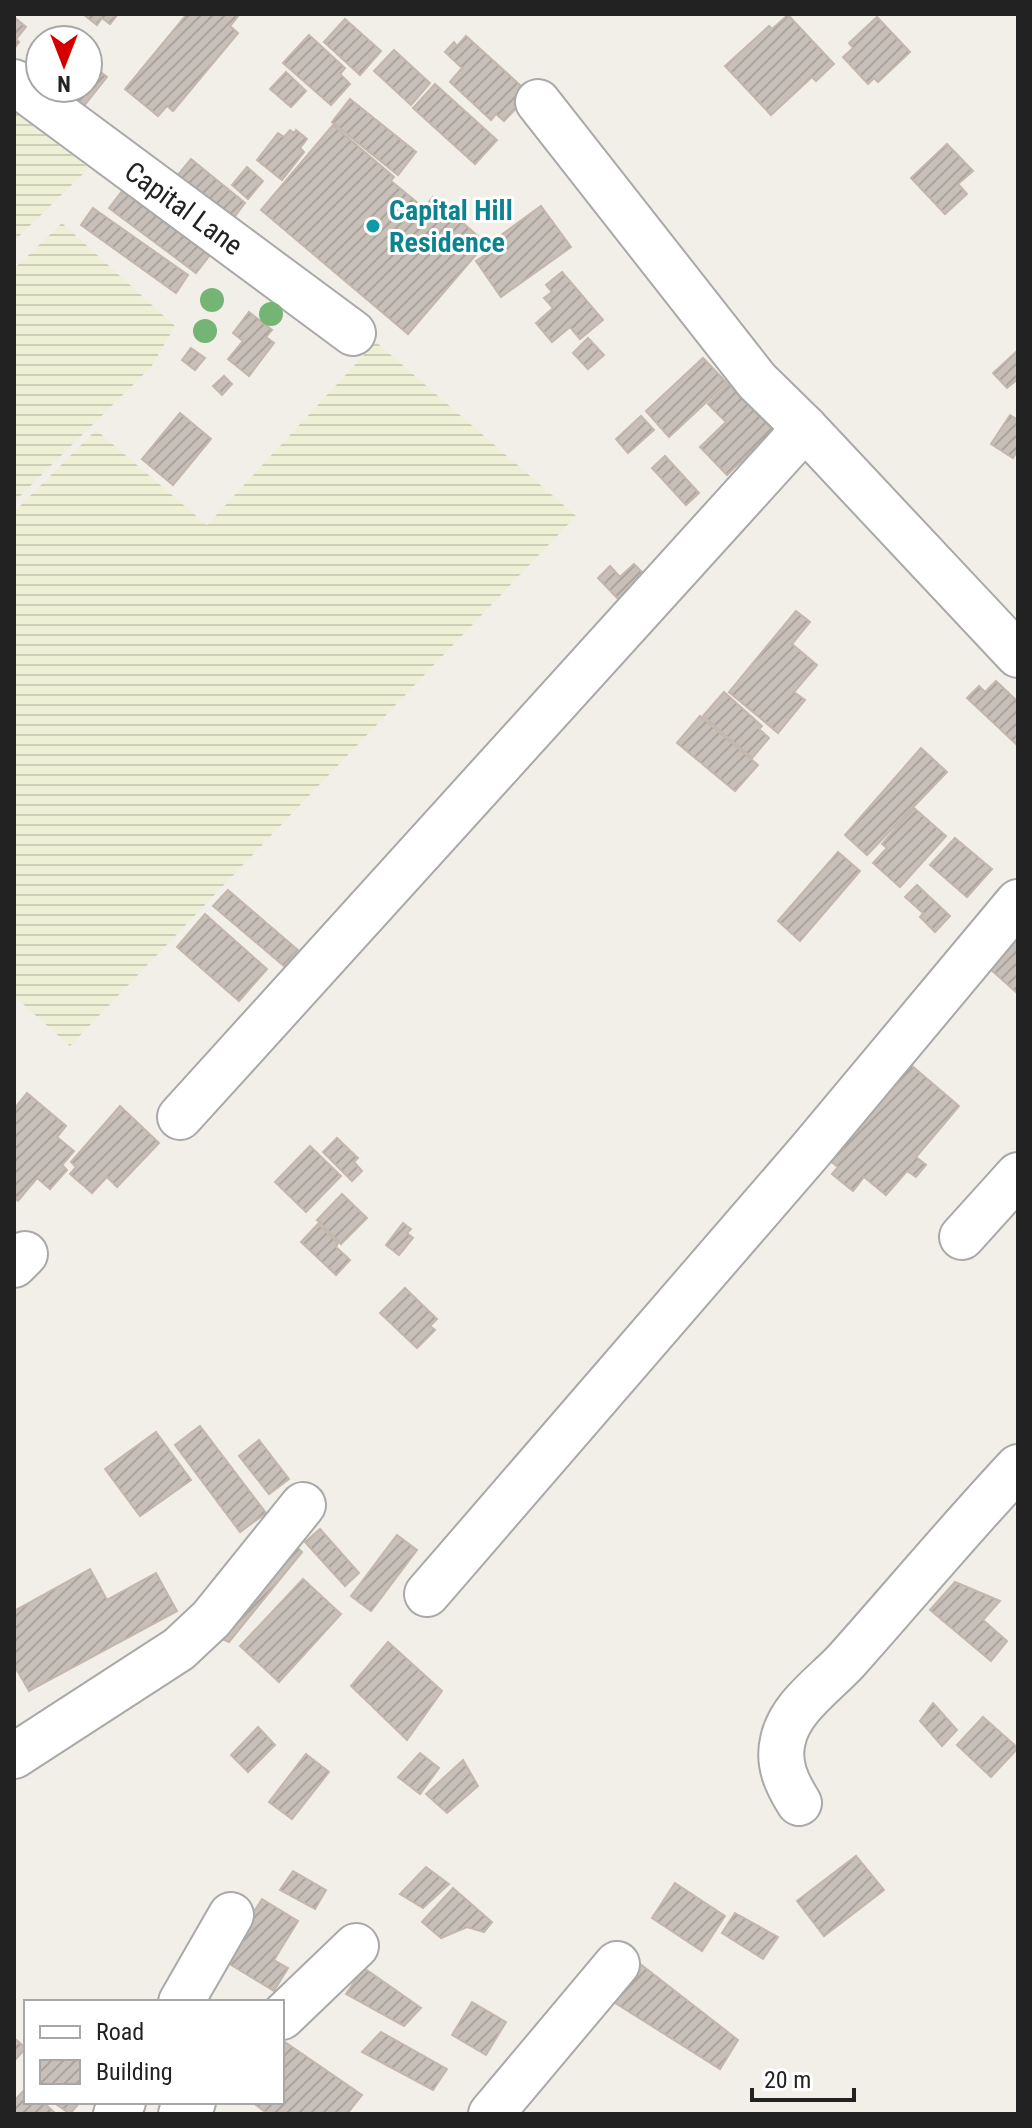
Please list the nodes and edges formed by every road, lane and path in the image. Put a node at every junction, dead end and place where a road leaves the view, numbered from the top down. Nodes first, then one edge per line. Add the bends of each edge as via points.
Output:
1 (14, 82) edge
2 (538, 102) dead end
3 (353, 333) dead end
4 (805, 428) junction
5 (1018, 655) edge
6 (1018, 902) edge
7 (180, 1117) dead end
8 (1018, 1175) edge
9 (962, 1237) dead end
10 (1018, 1467) edge
11 (303, 1505) dead end
12 (427, 1594) dead end
13 (14, 1756) edge
14 (799, 1803) dead end
15 (231, 1915) dead end
16 (356, 1946) dead end
17 (617, 1964) dead end
18 (182, 2000) edge
19 (284, 2015) edge
20 (491, 2114) edge

1 - 3 street, Capital Lane
2 - 4 street via 757,381
4 - 5 street
4 - 7 street
6 - 12 street
8 - 9 street
10 - 14 street via 795,1713 781,1759 785,1781
11 - 13 street via 211,1619 179,1649
15 - 18 street
16 - 19 street
17 - 20 street

